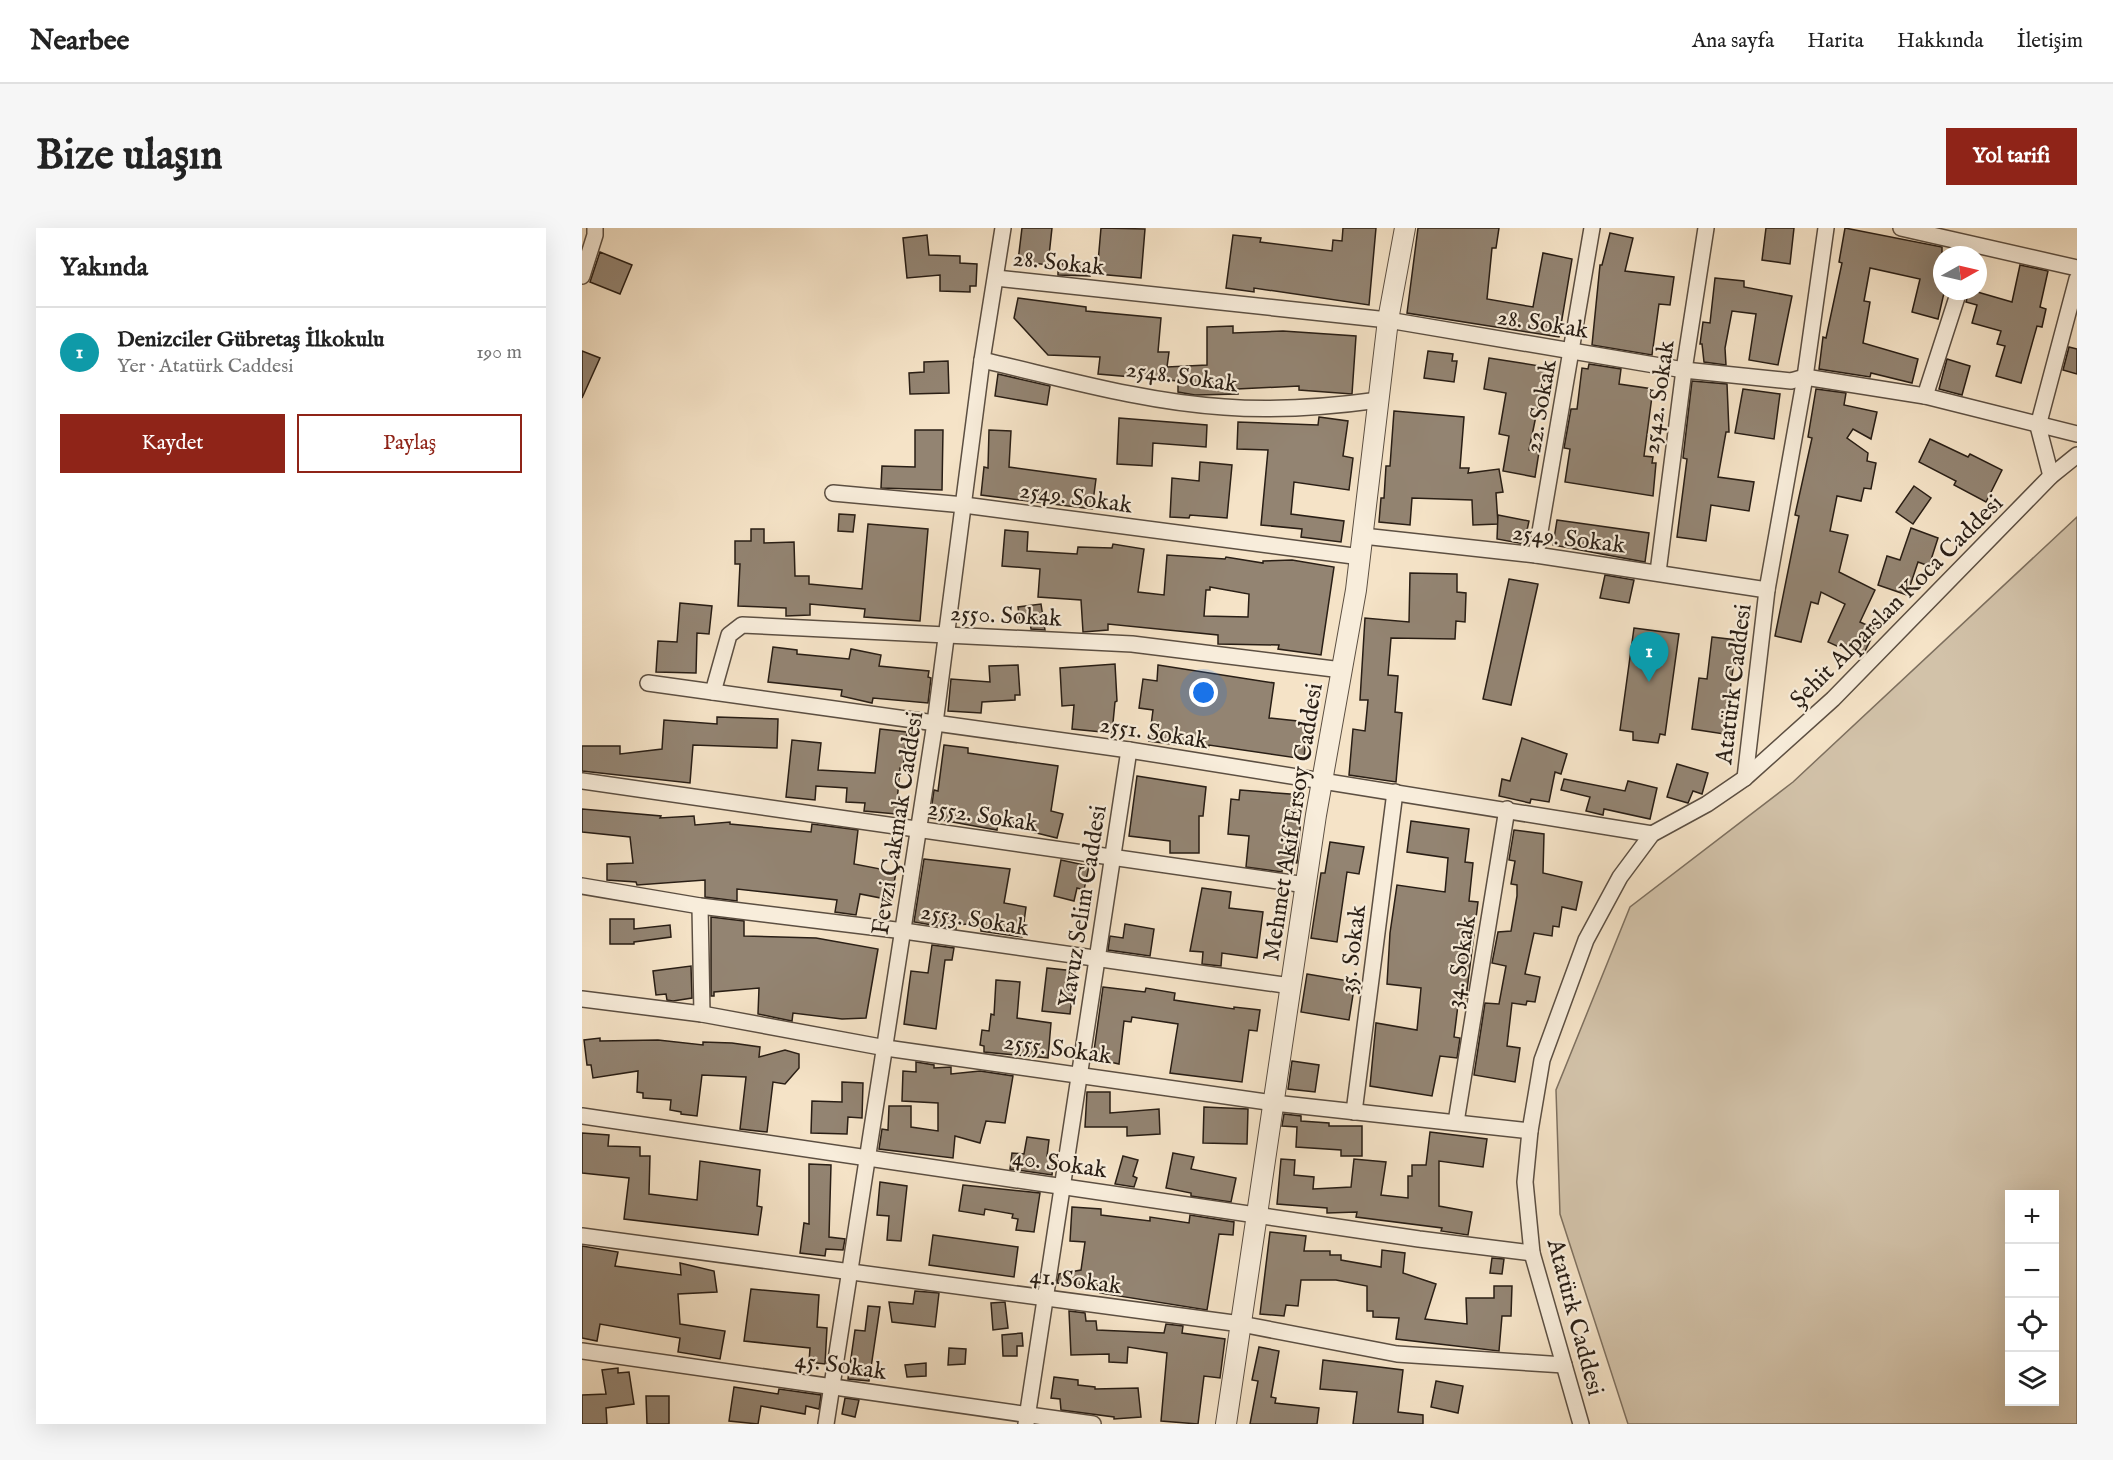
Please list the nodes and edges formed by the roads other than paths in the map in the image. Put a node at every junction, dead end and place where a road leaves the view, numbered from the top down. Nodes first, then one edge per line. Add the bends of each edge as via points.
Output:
1 (595, 228) edge
2 (1003, 228) edge
3 (1405, 228) edge
4 (1592, 228) edge
5 (1706, 228) edge
6 (1826, 228) edge
7 (1901, 228) edge
8 (1963, 246) edge
9 (1987, 252) edge
10 (2077, 268) edge
11 (582, 276) edge
12 (996, 278) junction
13 (2077, 279) edge
14 (1956, 300) edge
15 (1389, 320) junction
16 (1572, 351) junction
17 (982, 360) junction
18 (1684, 370) junction
19 (1805, 377) junction
20 (1925, 396) junction
21 (1379, 400) junction
22 (2038, 426) junction
23 (2077, 434) edge
24 (2077, 455) edge
25 (2051, 476) junction
26 (833, 493) dead end
27 (964, 505) junction
28 (1364, 536) junction
29 (1536, 555) junction
30 (1361, 557) junction
31 (1658, 572) junction
32 (1767, 590) junction
33 (948, 635) junction
34 (1342, 670) junction
35 (648, 683) dead end
36 (713, 692) junction
37 (935, 723) junction
38 (1129, 750) junction
39 (1745, 778) junction
40 (1322, 780) junction
41 (582, 781) edge
42 (1395, 792) junction
43 (1507, 809) junction
44 (919, 828) junction
45 (1652, 834) junction
46 (1112, 858) junction
47 (1306, 885) junction
48 (582, 886) edge
49 (700, 906) junction
50 (904, 931) junction
51 (1096, 960) junction
52 (1291, 986) junction
53 (582, 999) edge
54 (702, 1014) junction
55 (886, 1048) junction
56 (1078, 1074) junction
57 (1274, 1102) junction
58 (1354, 1112) junction
59 (582, 1116) edge
60 (1456, 1122) junction
61 (1530, 1131) junction
62 (868, 1158) junction
63 (1062, 1187) junction
64 (1257, 1214) junction
65 (582, 1236) edge
66 (1532, 1253) junction
67 (850, 1272) junction
68 (1045, 1299) junction
69 (1241, 1324) junction
70 (582, 1351) edge
71 (1564, 1365) junction
72 (831, 1386) junction
73 (1027, 1420) edge
74 (826, 1424) edge
75 (1093, 1424) edge
76 (1226, 1424) edge
77 (1581, 1424) edge

1 - 11 street
2 - 12 street, Fevzi Çakmak Caddesi
3 - 15 street, Mehmet Akif Ersoy Caddesi
4 - 16 street, 22. Sokak
5 - 18 street, 2542. Sokak
6 - 19 street, Atatürk Caddesi
7 - 8 street
9 - 10 street
12 - 15 street, 28. Sokak
12 - 17 street, Fevzi Çakmak Caddesi
13 - 22 street
14 - 20 street
15 - 16 street, 28. Sokak
15 - 21 street, Mehmet Akif Ersoy Caddesi
16 - 18 street, 28. Sokak
16 - 29 street, 22. Sokak
17 - 21 street, 2548. Sokak via 1133,394 1223,407 1310,409
17 - 27 street, Fevzi Çakmak Caddesi
18 - 19 street, 28. Sokak via 1791,381
18 - 31 street, 2542. Sokak
19 - 20 street, 28. Sokak
19 - 32 street, Atatürk Caddesi
20 - 22 street, 28. Sokak
21 - 28 street, Mehmet Akif Ersoy Caddesi
22 - 23 street, 28. Sokak
22 - 25 street
24 - 25 street, Şehit Alparslan Koca Caddesi
25 - 39 street, Şehit Alparslan Koca Caddesi via 1833,699
26 - 27 street, 2549. Sokak
27 - 30 street, 2549. Sokak
27 - 33 street, Fevzi Çakmak Caddesi
28 - 29 street, 2549. Sokak
28 - 30 street, Mehmet Akif Ersoy Caddesi
29 - 31 street, 2549. Sokak
30 - 34 street, Mehmet Akif Ersoy Caddesi
31 - 32 street, 2549. Sokak
32 - 39 street, Atatürk Caddesi
33 - 34 street, 2550. Sokak via 1132,644
33 - 36 street, 2550. Sokak via 742,625 729,635
33 - 37 street, Fevzi Çakmak Caddesi
34 - 40 street, Mehmet Akif Ersoy Caddesi
35 - 36 street, 2551. Sokak
36 - 37 street, 2551. Sokak
37 - 38 street, 2551. Sokak
37 - 44 street, Fevzi Çakmak Caddesi
38 - 40 street, 2551. Sokak
38 - 46 street, Yavuz Selim Caddesi
39 - 45 street, Atatürk Caddesi
40 - 42 street, 2551. Sokak
40 - 47 street, Mehmet Akif Ersoy Caddesi
41 - 44 street, 2552. Sokak
42 - 43 street, 2551. Sokak
42 - 58 street, 35. Sokak
43 - 45 street, 2551. Sokak
43 - 60 street, 34. Sokak
44 - 46 street, 2552. Sokak
44 - 50 street, Fevzi Çakmak Caddesi
45 - 61 street, Atatürk Caddesi via 1620,877 1586,940 1542,1060
46 - 47 street, 2552. Sokak
46 - 51 street, Yavuz Selim Caddesi
47 - 52 street, Mehmet Akif Ersoy Caddesi
48 - 49 street, 2553. Sokak
49 - 50 street, 2553. Sokak
49 - 54 street
50 - 51 street, 2553. Sokak
50 - 55 street, Fevzi Çakmak Caddesi
51 - 52 street, 2553. Sokak
51 - 56 street, Yavuz Selim Caddesi
52 - 57 street, Mehmet Akif Ersoy Caddesi
53 - 54 street, 2555. Sokak
54 - 55 street, 2555. Sokak
55 - 56 street, 2555. Sokak
55 - 62 street, Fevzi Çakmak Caddesi
56 - 57 street, 2555. Sokak
56 - 63 street, Yavuz Selim Caddesi
57 - 58 street, 2555. Sokak
57 - 64 street, Mehmet Akif Ersoy Caddesi
58 - 60 street, 2555. Sokak
59 - 62 street, 40. Sokak
60 - 61 street, 2555. Sokak
61 - 66 street, Atatürk Caddesi via 1525,1182
62 - 63 street, 40. Sokak
62 - 67 street, Fevzi Çakmak Caddesi
63 - 64 street, 40. Sokak
63 - 68 street, Yavuz Selim Caddesi
64 - 66 street, 40. Sokak
64 - 69 street, Mehmet Akif Ersoy Caddesi
65 - 67 street, 41. Sokak
66 - 71 street, Atatürk Caddesi
67 - 68 street, 41. Sokak
67 - 72 street, Fevzi Çakmak Caddesi
68 - 69 street, 41. Sokak
68 - 73 street, Yavuz Selim Caddesi
69 - 71 street, 41. Sokak via 1398,1354
69 - 76 street, Mehmet Akif Ersoy Caddesi
70 - 72 street, 45. Sokak
71 - 77 street, Atatürk Caddesi
72 - 73 street, 45. Sokak
72 - 74 street, Fevzi Çakmak Caddesi
73 - 75 street, 45. Sokak

